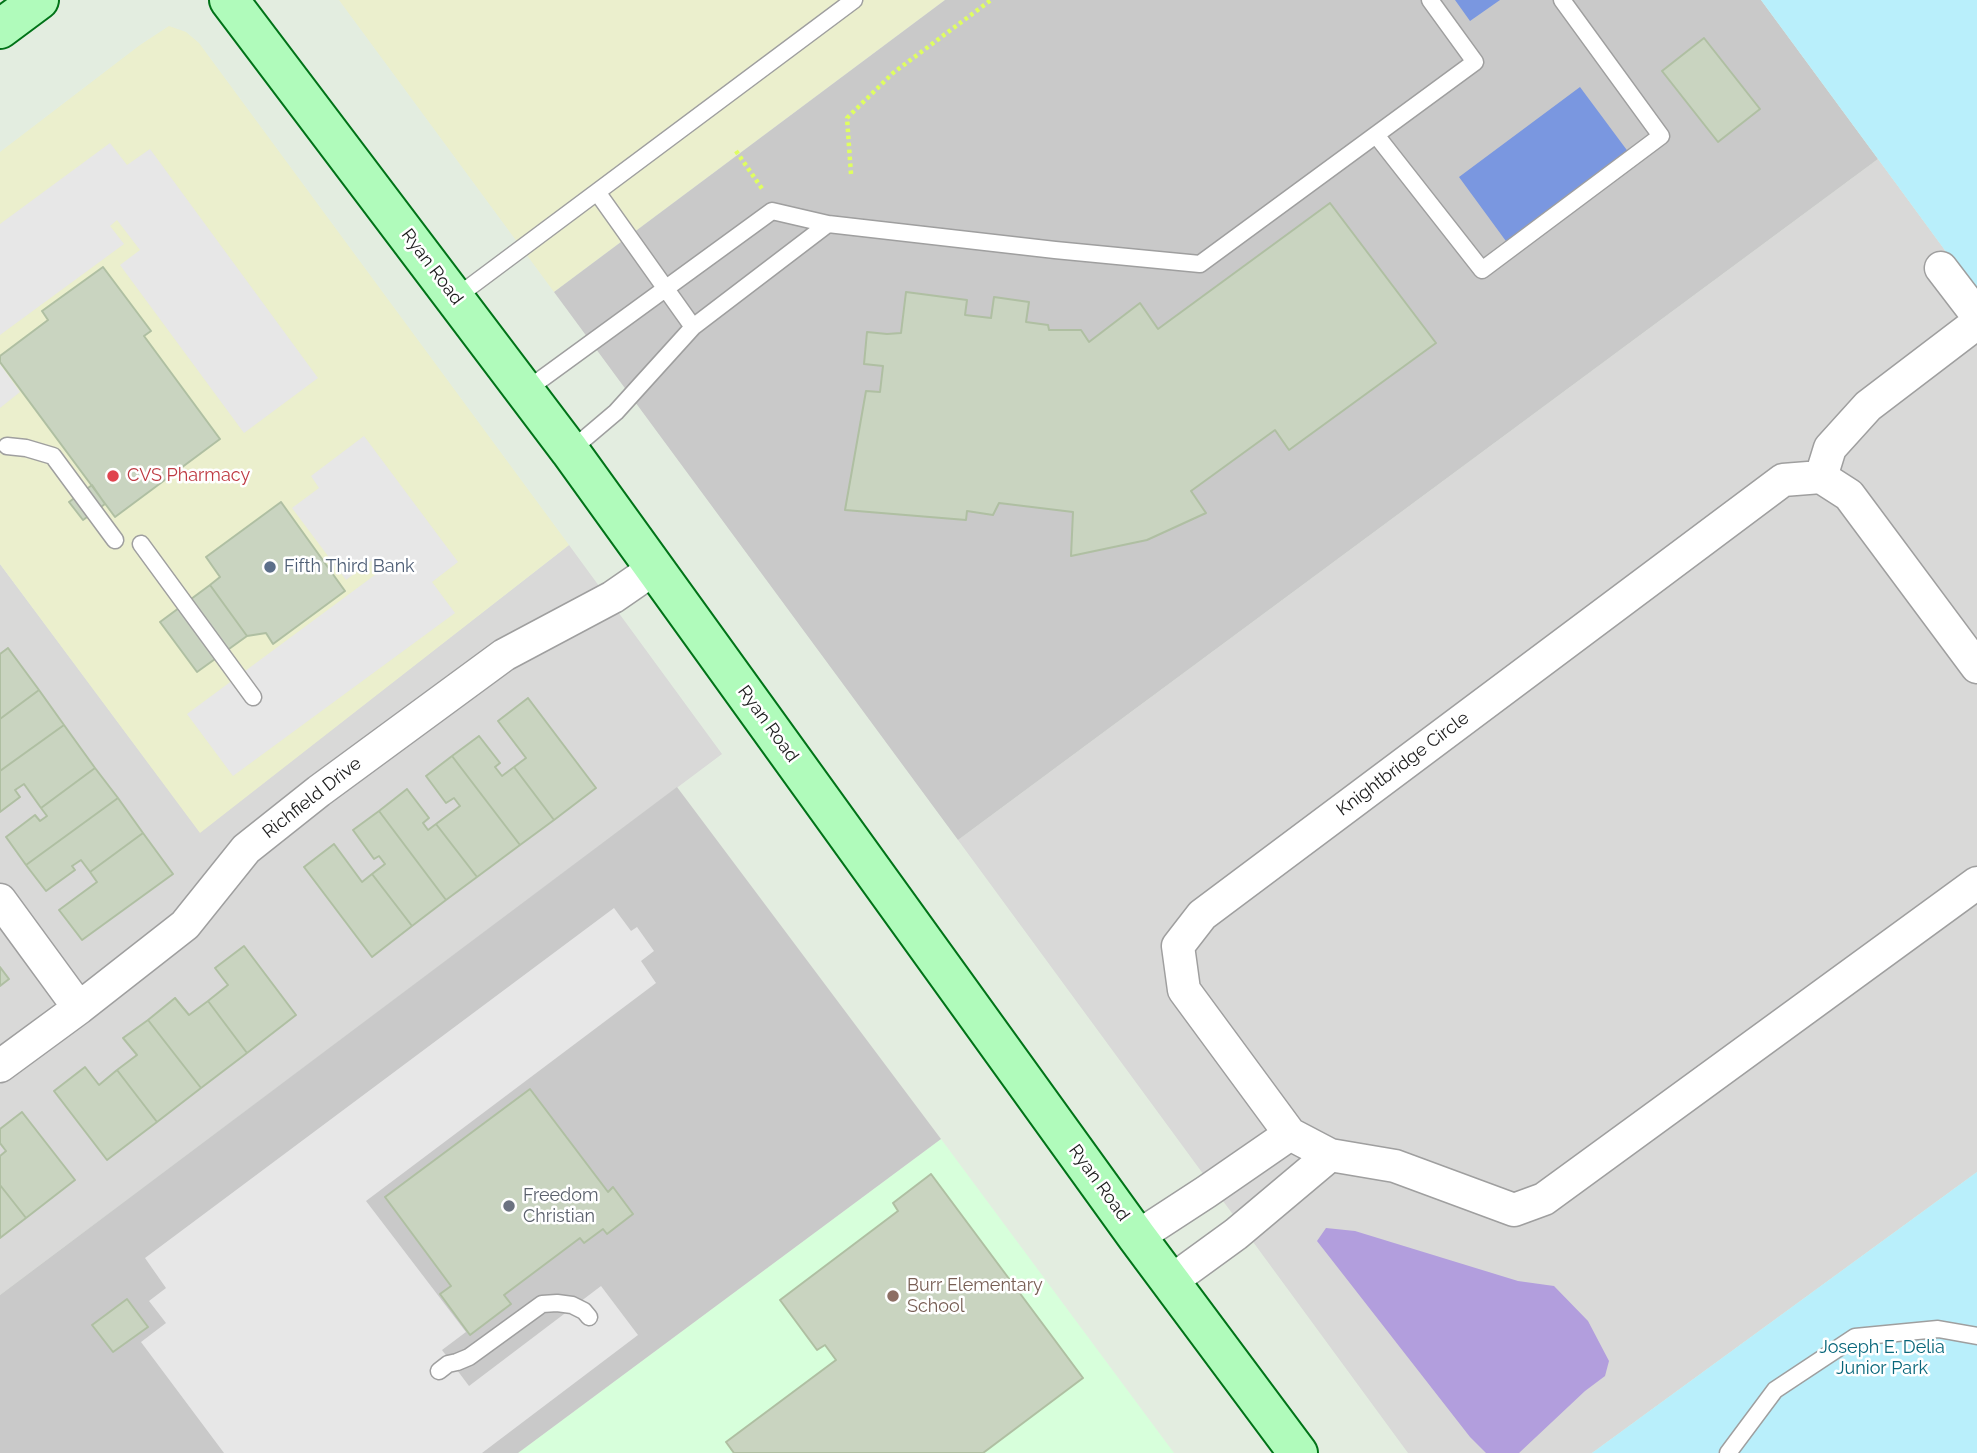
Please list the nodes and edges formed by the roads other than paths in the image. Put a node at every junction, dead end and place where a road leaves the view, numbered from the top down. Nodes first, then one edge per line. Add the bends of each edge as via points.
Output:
1 (39, 0) edge
2 (229, 0) edge
3 (854, 0) edge
4 (1430, 0) edge
5 (1562, 0) edge
6 (0, 29) edge
7 (1376, 135) junction
8 (597, 192) junction
9 (828, 224) junction
10 (1941, 268) dead end
11 (665, 290) junction
12 (455, 298) junction
13 (1977, 315) edge
14 (1977, 323) edge
15 (693, 327) junction
16 (525, 391) junction
17 (7, 446) dead end
18 (570, 451) junction
19 (1821, 477) junction
20 (115, 540) dead end
21 (141, 544) dead end
22 (656, 568) junction
23 (1977, 667) edge
24 (253, 697) dead end
25 (1977, 883) edge
26 (0, 901) edge
27 (79, 1008) junction
28 (0, 1066) edge
29 (1290, 1134) junction
30 (1330, 1155) junction
31 (1137, 1237) junction
32 (1170, 1282) junction
33 (589, 1317) dead end
34 (1977, 1336) edge
35 (439, 1371) dead end
36 (1298, 1453) edge
37 (1728, 1453) edge

1 - 6 main road
2 - 12 main road, Ryan Road
3 - 8 lane
4 - 7 lane via 1475,62
5 - 7 lane via 1661,135 1482,270
7 - 9 lane via 1200,264
8 - 11 lane
8 - 12 lane
9 - 11 lane via 772,211
9 - 15 lane
10 - 13 street
11 - 15 lane
11 - 16 lane
12 - 16 main road, Ryan Road
14 - 19 street via 1868,406 1830,447
15 - 18 lane via 617,412
16 - 18 main road, Ryan Road
17 - 20 lane via 53,456
18 - 22 main road, Ryan Road
19 - 23 street via 1849,495
19 - 29 street, Knightbridge Circle via 1783,480 1202,915 1178,946 1184,990
21 - 24 lane
22 - 27 street, Richfield Drive via 613,597 504,655 319,791 246,849 185,925
22 - 31 main road, Ryan Road
25 - 30 street, Knightbridge Circle via 1544,1199 1514,1210 1395,1166
26 - 27 street
27 - 28 street, Richfield Drive
29 - 30 street, Knightbridge Circle
29 - 31 street
30 - 32 street
31 - 32 main road, Ryan Road
32 - 36 main road, Ryan Road
33 - 35 lane via 572,1305 542,1304 469,1357
34 - 37 lane via 1938,1329 1855,1336 1774,1390

